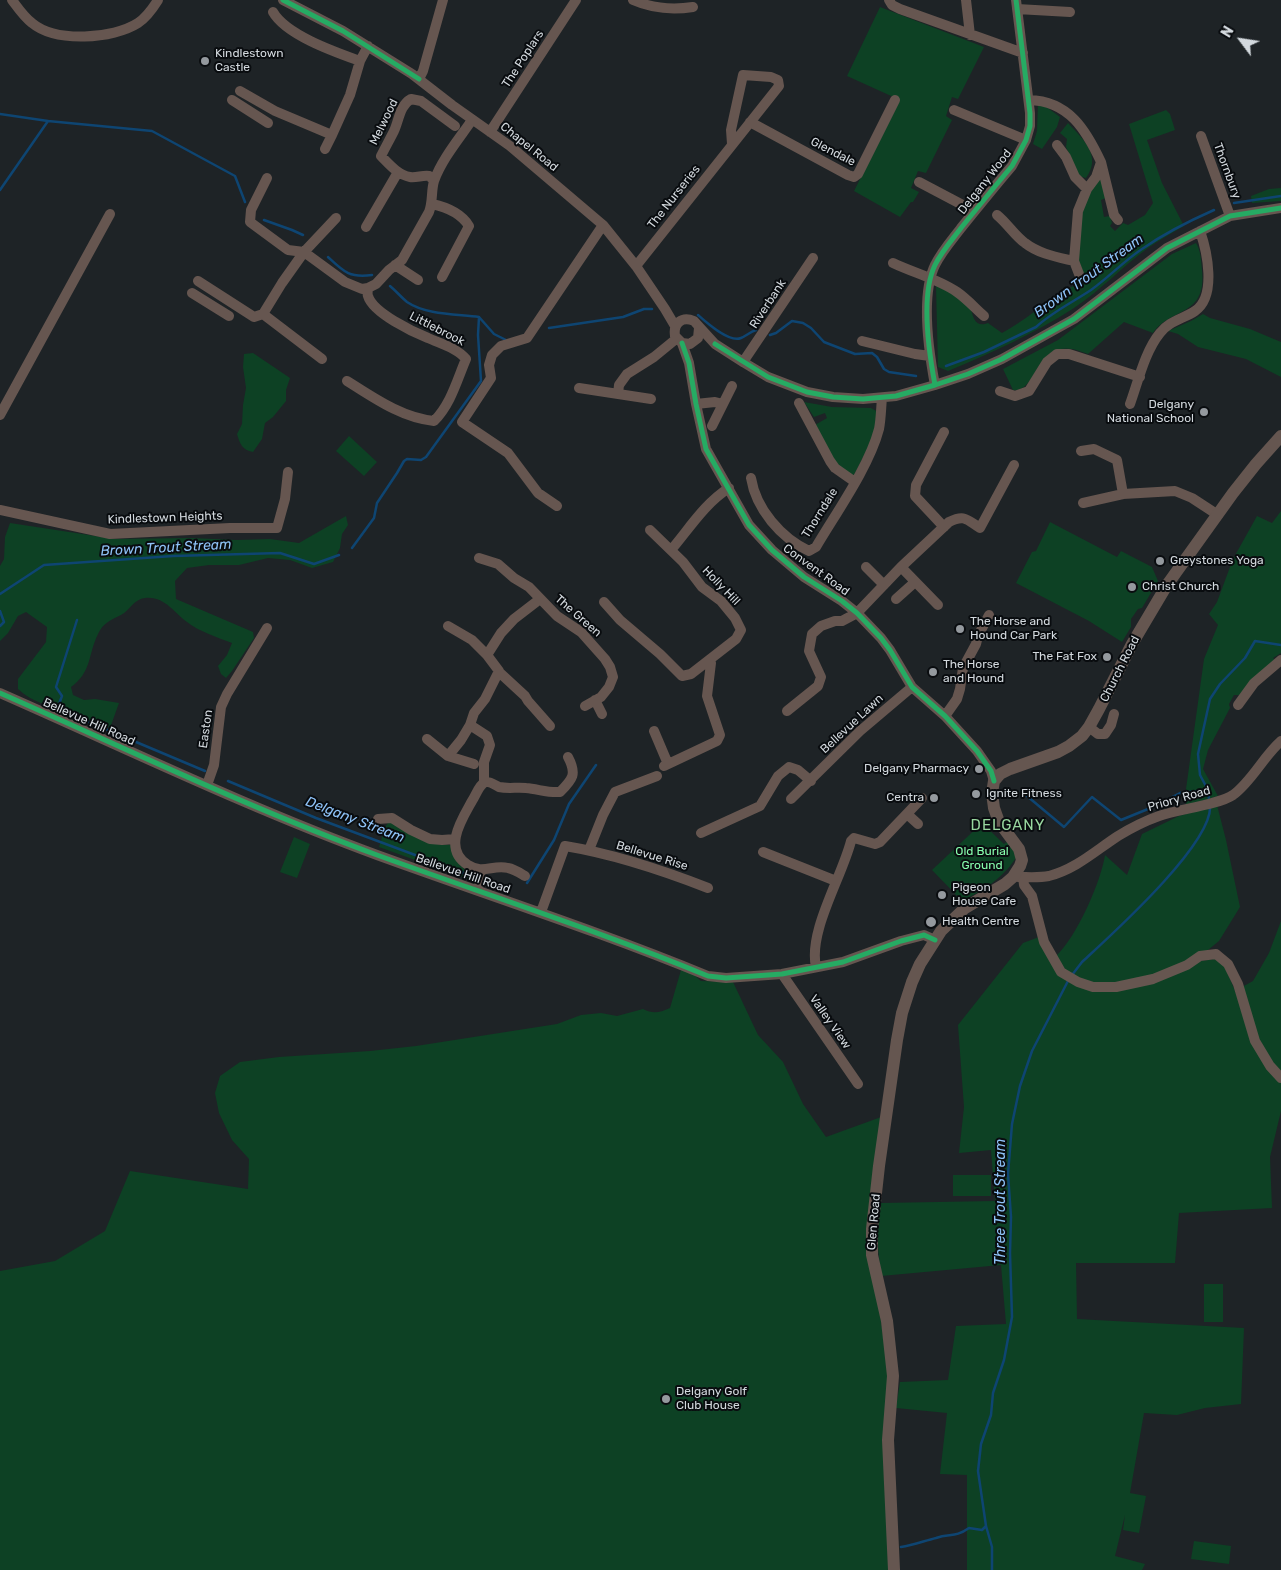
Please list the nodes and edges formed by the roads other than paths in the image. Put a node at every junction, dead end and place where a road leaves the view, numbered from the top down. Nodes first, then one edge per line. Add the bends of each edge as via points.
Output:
1 (12, 0) edge
2 (158, 0) edge
3 (285, 0) edge
4 (443, 0) edge
5 (576, 0) edge
6 (633, 0) edge
7 (890, 0) edge
8 (966, 0) edge
9 (1016, 5) edge
10 (693, 7) dead end
11 (273, 12) dead end
12 (1070, 12) dead end
13 (970, 35) junction
14 (368, 46) junction
15 (1023, 53) junction
16 (360, 61) junction
17 (419, 79) junction
18 (240, 91) dead end
19 (232, 100) dead end
20 (894, 100) dead end
21 (1029, 100) junction
22 (265, 105) junction
23 (954, 110) dead end
24 (258, 116) junction
25 (472, 120) junction
26 (750, 122) junction
27 (268, 123) dead end
28 (455, 126) dead end
29 (490, 132) junction
30 (332, 135) junction
31 (1201, 136) dead end
32 (1026, 140) junction
33 (732, 144) junction
34 (1057, 145) dead end
35 (325, 149) dead end
36 (1102, 162) junction
37 (398, 172) junction
38 (267, 178) dead end
39 (434, 180) junction
40 (919, 182) dead end
41 (1087, 189) junction
42 (432, 204) junction
43 (1281, 208) edge
44 (974, 211) junction
45 (110, 214) dead end
46 (997, 215) dead end
47 (1230, 216) junction
48 (336, 218) dead end
49 (1118, 220) dead end
50 (603, 225) junction
51 (366, 227) dead end
52 (1200, 231) junction
53 (304, 252) junction
54 (813, 258) dead end
55 (1074, 261) junction
56 (893, 263) dead end
57 (395, 265) junction
58 (636, 266) junction
59 (1079, 274) dead end
60 (442, 278) dead end
61 (930, 278) junction
62 (418, 280) dead end
63 (198, 281) dead end
64 (368, 288) junction
65 (192, 293) dead end
66 (220, 295) junction
67 (214, 306) junction
68 (262, 314) junction
69 (229, 316) dead end
70 (984, 316) dead end
71 (679, 323) junction
72 (699, 328) junction
73 (687, 341) junction
74 (862, 341) dead end
75 (715, 344) junction
76 (930, 356) junction
77 (322, 359) dead end
78 (743, 362) junction
79 (1140, 377) junction
80 (347, 381) dead end
81 (732, 386) dead end
82 (935, 386) junction
83 (579, 388) dead end
84 (1000, 391) dead end
85 (618, 394) junction
86 (882, 398) junction
87 (651, 399) dead end
88 (799, 403) dead end
89 (696, 404) junction
90 (723, 404) junction
91 (1130, 404) dead end
92 (0, 415) edge
93 (712, 426) dead end
94 (944, 432) dead end
95 (1281, 436) edge
96 (1081, 451) dead end
97 (1014, 465) dead end
98 (288, 472) dead end
99 (751, 478) dead end
100 (855, 482) junction
101 (729, 488) junction
102 (1123, 494) junction
103 (1083, 504) dead end
104 (557, 506) dead end
105 (0, 510) edge
106 (1218, 515) junction
107 (944, 527) junction
108 (650, 530) dead end
109 (672, 550) junction
110 (479, 558) dead end
111 (866, 566) dead end
112 (901, 567) junction
113 (915, 582) junction
114 (884, 585) junction
115 (540, 599) junction
116 (896, 599) dead end
117 (604, 602) dead end
118 (938, 606) dead end
119 (857, 613) junction
120 (989, 615) dead end
121 (448, 626) dead end
122 (267, 628) dead end
123 (487, 655) junction
124 (709, 660) junction
125 (1281, 660) edge
126 (499, 672) junction
127 (912, 687) junction
128 (0, 693) edge
129 (595, 700) junction
130 (1238, 705) dead end
131 (585, 706) dead end
132 (787, 711) dead end
133 (602, 714) dead end
134 (1114, 714) dead end
135 (945, 716) junction
136 (470, 725) junction
137 (550, 726) dead end
138 (1089, 727) junction
139 (654, 731) dead end
140 (427, 739) dead end
141 (1281, 741) edge
142 (448, 756) junction
143 (568, 757) dead end
144 (474, 764) dead end
145 (657, 776) dead end
146 (811, 781) junction
147 (994, 781) junction
148 (484, 782) junction
149 (206, 785) junction
150 (922, 798) dead end
151 (791, 799) dead end
152 (907, 814) junction
153 (378, 819) dead end
154 (918, 824) dead end
155 (701, 833) dead end
156 (455, 839) junction
157 (589, 850) junction
158 (763, 852) dead end
159 (481, 870) junction
160 (526, 876) dead end
161 (1018, 877) junction
162 (836, 881) junction
163 (708, 888) dead end
164 (478, 890) junction
165 (541, 912) junction
166 (935, 940) junction
167 (816, 967) junction
168 (782, 974) junction
169 (1281, 1078) edge
170 (858, 1084) dead end
171 (894, 1570) edge

1 - 2 street via 32,24 52,33 74,36 124,30 146,16
3 - 14 street, Chapel Road
4 - 17 street
5 - 29 street, The Poplars
6 - 10 street via 666,8
7 - 13 street via 900,9
8 - 13 street
9 - 12 street
9 - 15 street, Delgany Wood
11 - 16 street via 279,21 295,32
13 - 15 street
14 - 16 street
14 - 17 street, Chapel Road
15 - 21 street, Delgany Wood
16 - 30 street via 350,95
17 - 25 street, Chapel Road
18 - 22 street
19 - 24 street
20 - 26 street, Glendale via 854,177
21 - 32 street, Delgany Wood via 1030,126
21 - 36 street via 1044,100 1067,112 1088,135
22 - 24 street
22 - 30 street
23 - 32 street
24 - 27 street
25 - 29 street, Chapel Road
25 - 39 street
26 - 33 street, The Nurseries
26 - 33 street, The Nurseries via 779,86 778,80 743,75 731,130
28 - 37 street, Melwood via 421,101 408,100 381,156
29 - 50 street, Chapel Road
30 - 35 street
31 - 47 street, Thornbury
32 - 44 street, Delgany Wood via 1012,166
33 - 58 street, The Nurseries
34 - 41 street via 1075,177
36 - 41 street
36 - 49 street via 1114,216
37 - 39 street via 409,177 430,176
37 - 51 street
38 - 53 street via 251,210 250,222 288,250
39 - 42 street
40 - 44 street
41 - 55 street via 1078,211
42 - 57 street via 402,260
42 - 60 street via 456,214 469,226
43 - 47 street
44 - 61 street, Delgany Wood via 945,249
45 - 92 street
46 - 55 street via 1024,243 1040,252
47 - 52 street
48 - 53 street
50 - 58 street, Chapel Road
50 - 104 street via 527,338 501,346 492,355 489,365 491,378 462,422 508,452 538,493
52 - 79 street via 1209,265 1206,296 1195,311 1168,324 1159,334 1149,350
52 - 82 street via 1167,248 1074,320 1002,359
53 - 64 street via 345,282
53 - 68 street
54 - 78 street, Riverbank
55 - 59 street
56 - 61 street
57 - 62 street
57 - 64 street
58 - 71 street, Chapel Road
61 - 70 street via 958,293
61 - 76 street, Delgany Wood via 927,296
63 - 66 street
64 - 80 street, Littlebrook via 368,296 376,308 392,320 461,353 466,359 442,413 434,421 406,414
65 - 67 street
66 - 67 street
66 - 68 street via 254,316
67 - 69 street
68 - 77 street
71 - 72 street via 687,319 694,321
71 - 73 street via 674,332
72 - 73 street via 699,334
72 - 75 street
73 - 75 street
73 - 85 street via 627,374 619,385
73 - 89 street, Convent Road
74 - 76 street
75 - 78 street
76 - 82 street, Delgany Wood
78 - 86 street via 768,377 807,392 863,400
79 - 84 street via 1069,354 1057,354 1047,362 1029,391 1015,396
79 - 91 street
81 - 90 street
82 - 86 street
83 - 85 street
85 - 87 street
86 - 100 street, Thorndale via 873,447
88 - 100 street, Thorndale via 830,461
89 - 90 street
89 - 101 street, Convent Road via 706,448
90 - 93 street
94 - 107 street via 916,485 915,496
95 - 106 main road, Church Road
96 - 102 street via 1094,449 1117,460
97 - 107 street via 980,528 966,518 957,518
98 - 105 street, Kindlestown Heights via 277,528 110,534
99 - 100 street, Thorndale via 761,505 777,527 796,545 809,551 816,546
101 - 109 street via 710,504
101 - 119 street, Convent Road via 750,525 772,550 804,577
102 - 103 street
102 - 106 street via 1175,491
106 - 138 main road, Church Road via 1168,585 1132,644
107 - 112 street
108 - 109 street, Holly Hill
109 - 124 street, Holly Hill via 702,587 721,601 741,630 736,639
110 - 115 street, The Green via 498,564
111 - 114 street
112 - 113 street
112 - 114 street
113 - 116 street
113 - 118 street
114 - 119 street
115 - 123 street, The Green via 501,633
115 - 129 street, The Green via 557,616 581,632 610,668 613,677 601,697
117 - 124 street, Holly Hill via 682,676 691,674
119 - 127 street, Convent Road via 890,650
119 - 132 street via 821,626 812,634 809,651 821,677 818,686
120 - 135 street via 963,668 957,699
121 - 123 street via 472,640
122 - 149 street, Easton via 221,707 214,765
123 - 126 street
124 - 139 street via 707,696 720,735 717,741 666,765
125 - 130 street via 1254,683
126 - 136 street
126 - 137 street
127 - 135 street, Convent Road
127 - 146 street, Bellevue Lawn via 860,731
128 - 149 street, Bellevue Hill Road
129 - 131 street, The Green
129 - 133 street
134 - 138 street via 1105,734 1098,734
135 - 147 street, Convent Road via 977,751
136 - 142 street
136 - 148 street via 487,736 490,745 484,762
138 - 147 main road, Church Road via 1069,746 1010,768
140 - 142 street
141 - 161 street, Priory Road via 1242,788 1230,797 1140,824 1087,860 1066,870 1048,876
142 - 144 street
143 - 148 street via 573,775 560,792 506,788
145 - 157 street via 615,792
146 - 151 street, Bellevue Lawn
146 - 155 street via 789,767 778,776 760,806
147 - 161 main road via 992,793 999,822 1021,855
148 - 156 street via 463,817
149 - 164 street, Bellevue Hill Road via 376,854
150 - 152 street
152 - 154 street
152 - 162 street via 880,842 875,844 854,838
153 - 156 street via 392,818 430,839
156 - 159 street via 456,852 461,860
157 - 163 street, Bellevue Rise
157 - 165 street, Bellevue Rise via 565,846
158 - 162 street
159 - 160 street via 510,868
159 - 164 street
161 - 166 main road, Glen Road via 965,908
161 - 169 street via 1032,896 1040,934 1061,972 1078,982 1093,987 1116,987 1153,979 1200,956 1216,954 1228,964 1238,984 1255,1041
162 - 167 street via 816,939
164 - 165 street, Bellevue Hill Road
165 - 168 street, Bellevue Hill Road via 708,976
166 - 167 street, Bellevue Hill Road via 924,935 843,962
166 - 171 main road, Glen Road via 920,964 902,1013 872,1228 872,1255 887,1319 893,1376 888,1440
167 - 168 street, Bellevue Hill Road
168 - 170 street, Valley View

